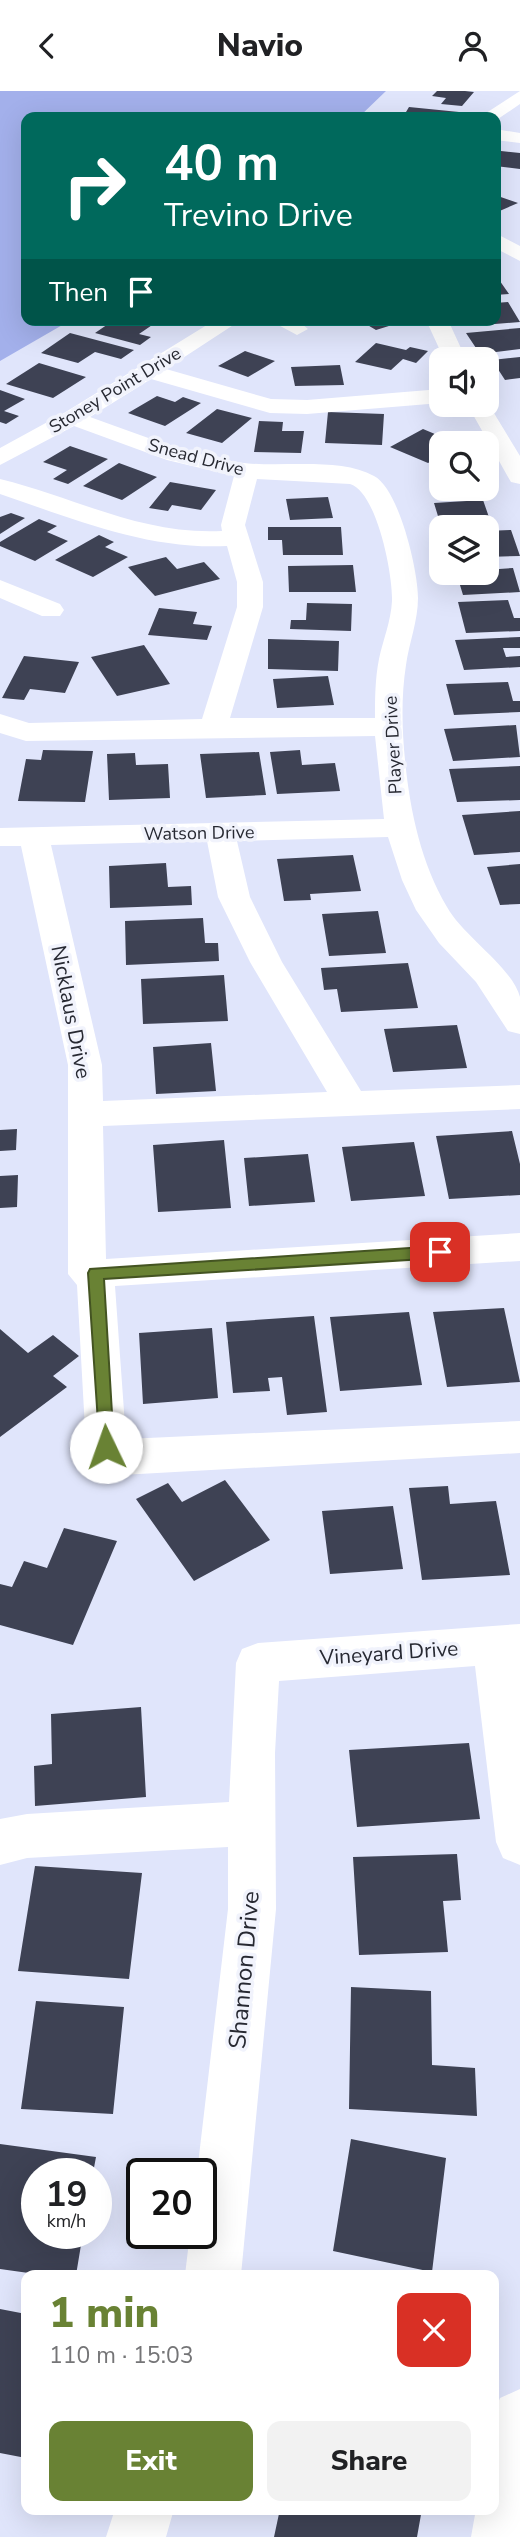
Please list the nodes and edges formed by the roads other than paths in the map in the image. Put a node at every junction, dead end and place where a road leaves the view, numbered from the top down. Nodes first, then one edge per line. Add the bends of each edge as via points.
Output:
1 (520, 96) edge
2 (496, 112) edge
3 (501, 135) edge
4 (520, 138) edge
5 (501, 243) edge
6 (520, 255) edge
7 (220, 326) edge
8 (440, 326) edge
9 (449, 347) edge
10 (148, 371) junction
11 (429, 397) edge
12 (485, 417) edge
13 (72, 418) junction
14 (0, 458) edge
15 (247, 472) junction
16 (324, 475) joint
17 (520, 477) edge
18 (0, 486) edge
19 (237, 538) junction
20 (0, 589) edge
21 (51, 610) dead end
22 (0, 723) edge
23 (214, 727) junction
24 (390, 727) junction
25 (398, 828) junction
26 (220, 832) junction
27 (0, 837) edge
28 (34, 837) junction
29 (520, 1023) edge
30 (520, 1097) edge
31 (351, 1104) junction
32 (87, 1115) junction
33 (520, 1247) edge
34 (91, 1273) junction
35 (520, 1437) edge
36 (507, 1644) edge
37 (258, 1663) joint
38 (254, 1823) junction
39 (0, 1842) edge
40 (520, 1842) edge
41 (214, 2270) edge
42 (520, 2418) edge
43 (143, 2515) edge
44 (136, 2537) edge
45 (501, 2537) edge

1 - 2 street
3 - 4 street
5 - 6 street
7 - 10 street, Stoney Point Drive
8 - 9 street
10 - 11 street via 270,406
10 - 13 street, Stoney Point Drive
12 - 17 street
13 - 14 street, Stoney Point Drive
13 - 15 street, Snead Drive via 180,456
15 - 16 street, Snead Drive
15 - 19 street via 233,525
16 - 24 street, Player Drive via 368,482 384,510 400,568 405,598 390,682
18 - 19 street via 131,530 193,540
19 - 23 street via 250,582 250,607
20 - 21 street
22 - 23 street via 26,732
23 - 24 street
24 - 25 street, Player Drive
25 - 26 street, Watson Drive
25 - 29 street, Player Drive via 417,880 450,936 487,973
26 - 28 street, Watson Drive
26 - 31 street via 234,897 265,962
27 - 28 street, Watson Drive
28 - 32 street, Nicklaus Drive via 85,1065
30 - 31 street
31 - 32 street
32 - 34 street, Nicklaus Drive
33 - 34 street
34 - 35 street, Nicklaus Drive via 106,1447 121,1458
36 - 37 street, Vineyard Drive
36 - 40 street
37 - 38 street, Shannon Drive
38 - 39 street via 27,1836
38 - 41 street, Shannon Drive via 252,1909
42 - 45 street
43 - 44 street

